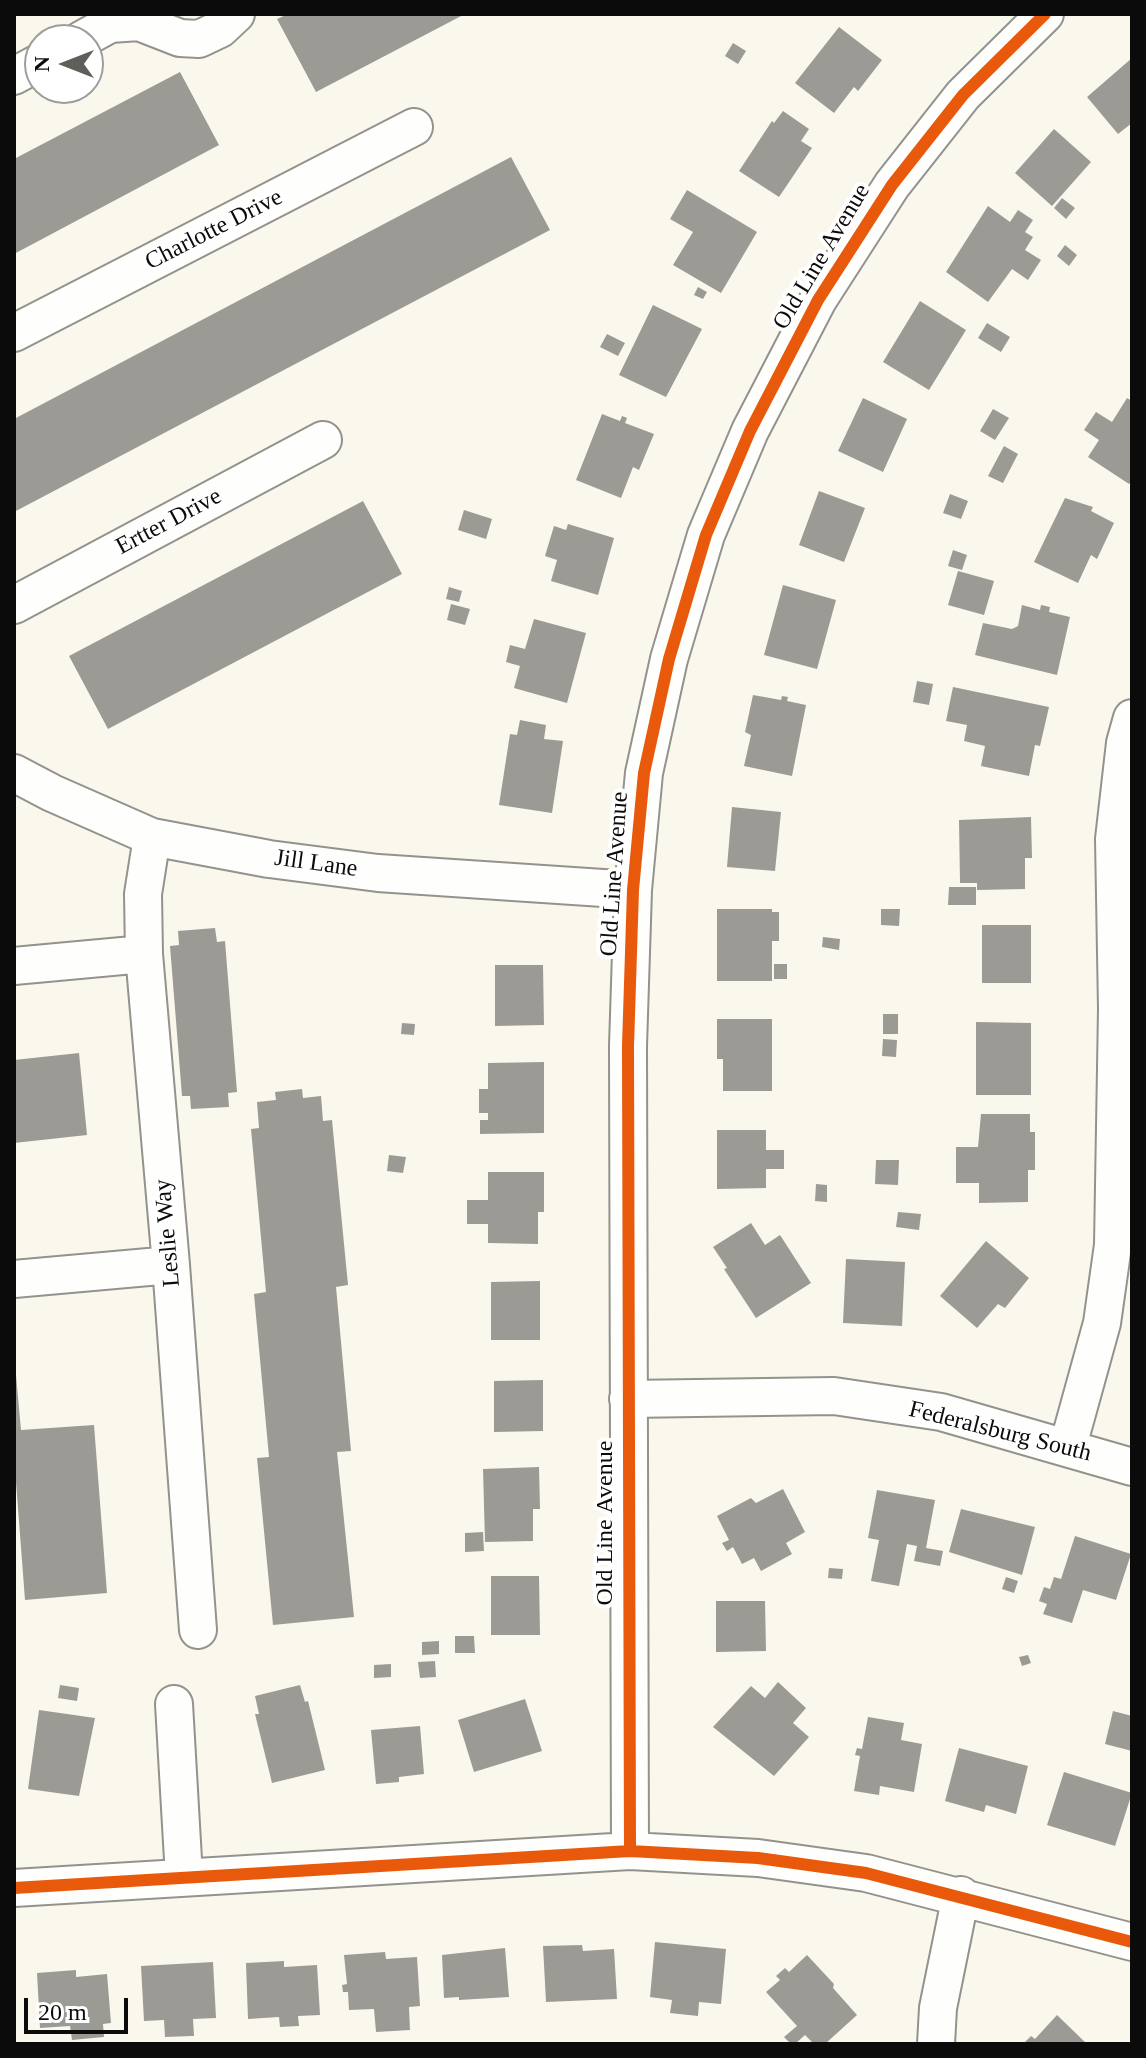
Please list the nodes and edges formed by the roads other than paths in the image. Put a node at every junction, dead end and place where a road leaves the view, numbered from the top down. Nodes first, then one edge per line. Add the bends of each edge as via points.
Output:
1 (236, 14) edge
2 (1045, 14) edge
3 (104, 27) edge
4 (414, 127) dead end
5 (14, 333) edge
6 (323, 440) dead end
7 (14, 605) edge
8 (1132, 718) edge
9 (14, 773) edge
10 (152, 837) junction
11 (633, 890) junction
12 (144, 954) junction
13 (14, 966) edge
14 (1124, 1010) edge
15 (171, 1265) junction
16 (14, 1279) edge
17 (628, 1399) junction
18 (1068, 1446) junction
19 (1132, 1467) edge
20 (198, 1630) dead end
21 (174, 1704) dead end
22 (630, 1851) junction
23 (184, 1877) junction
24 (14, 1888) edge
25 (961, 1895) junction
26 (1132, 1942) edge
27 (936, 2044) edge

1 - 3 street via 199,39 180,38 139,22
2 - 11 street, Old Line Avenue via 963,95 892,185 818,300 750,431 706,535 669,659 644,773
4 - 5 street, Charlotte Drive
6 - 7 street, Ertter Drive
8 - 14 street via 1114,839
9 - 10 street, Jill Lane
10 - 11 street, Jill Lane via 378,873
10 - 12 street, Leslie Way via 143,894
11 - 17 street, Old Line Avenue
12 - 13 street
12 - 15 street, Leslie Way
14 - 18 street via 1113,1245 1102,1323
15 - 16 street
15 - 20 street, Leslie Way
17 - 18 street, Federalsburg South via 834,1396 941,1412
17 - 22 street, Old Line Avenue
18 - 19 street, Federalsburg South
21 - 23 street
22 - 23 street
22 - 25 street via 758,1858 866,1873
23 - 24 street
25 - 26 street
25 - 27 street

